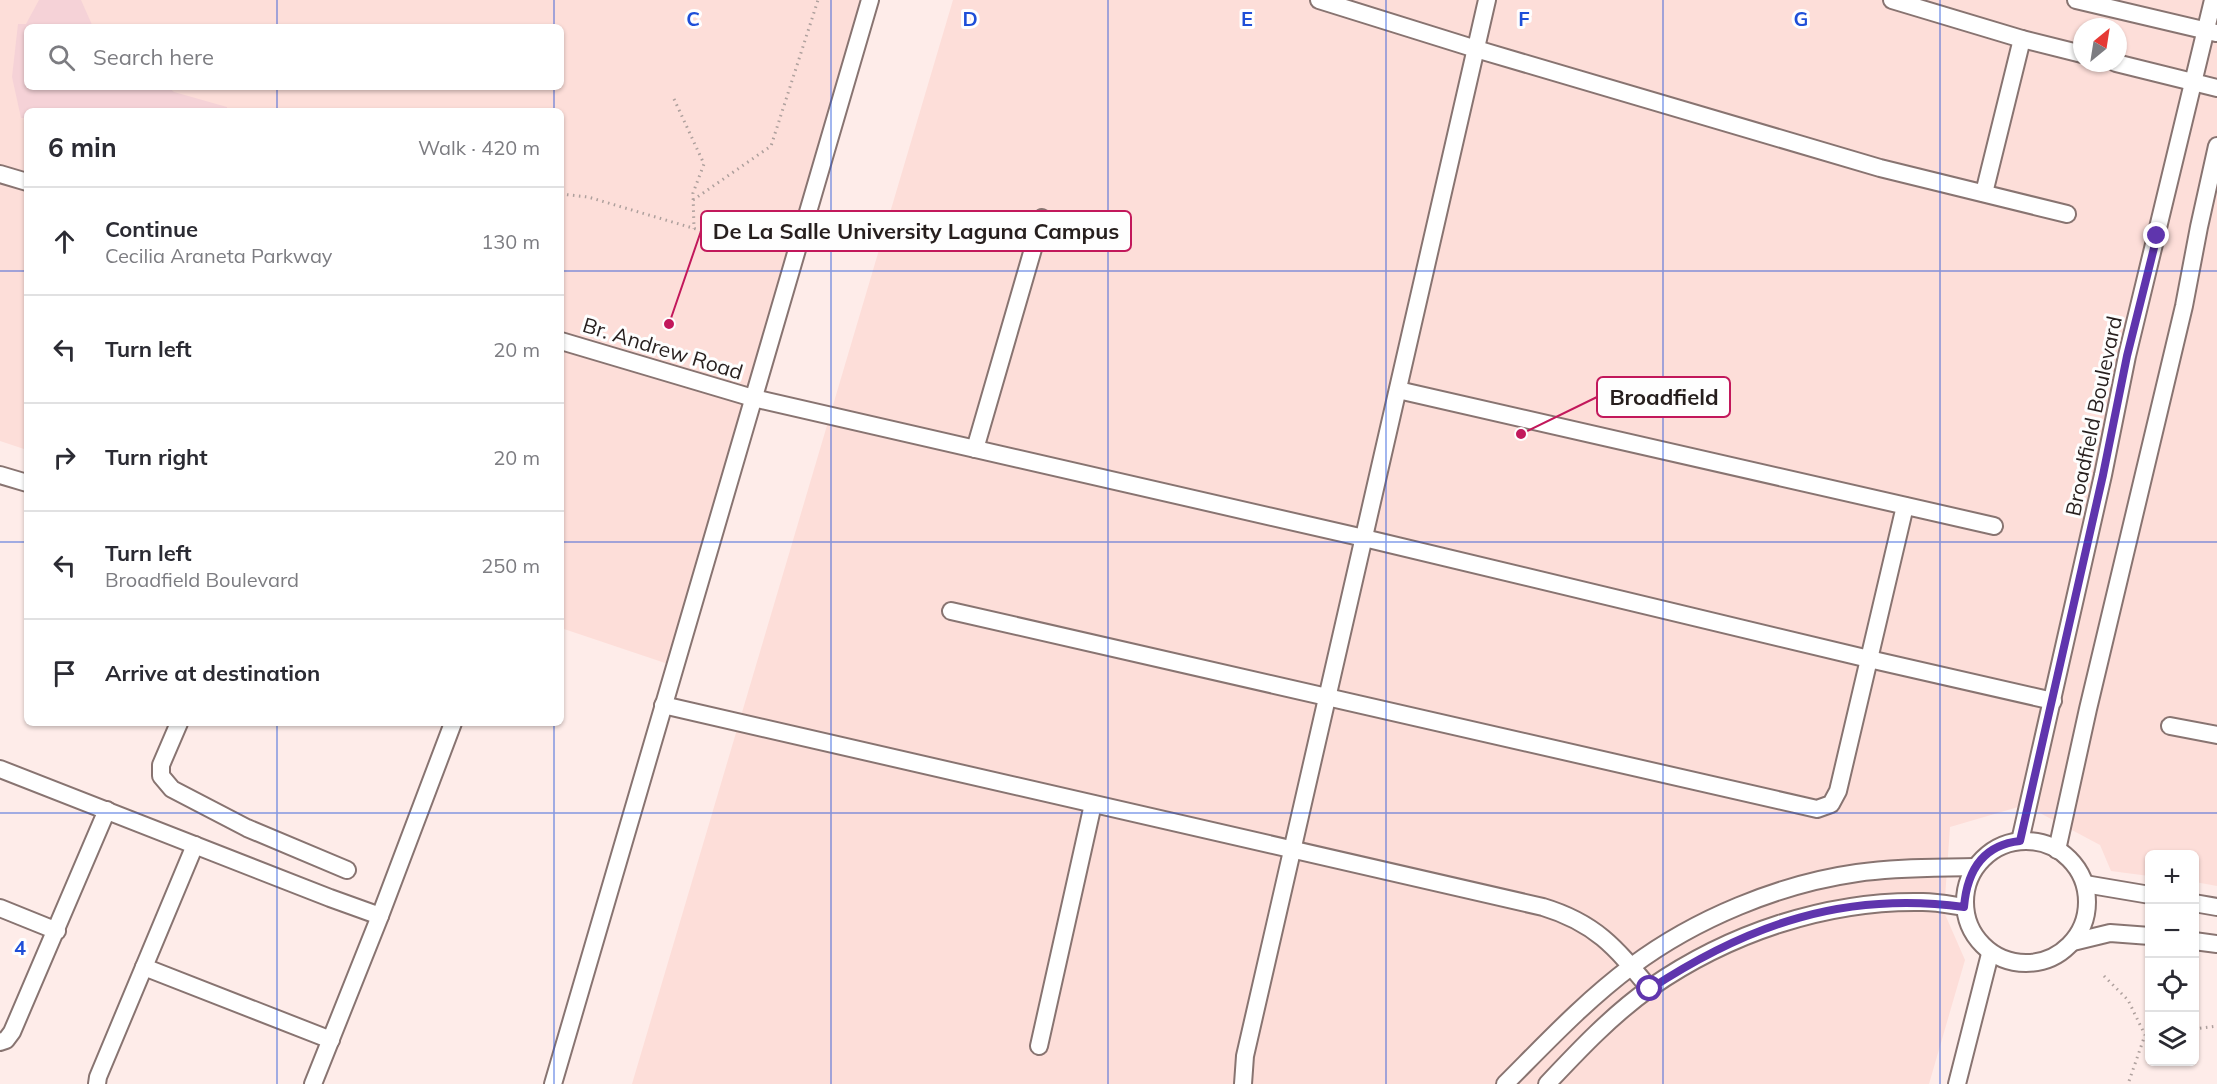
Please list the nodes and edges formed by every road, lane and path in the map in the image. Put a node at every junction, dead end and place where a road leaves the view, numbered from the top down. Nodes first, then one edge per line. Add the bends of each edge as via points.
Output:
1 (818, 0) edge
2 (870, 0) edge
3 (1319, 0) edge
4 (1487, 0) edge
5 (1892, 0) edge
6 (2076, 0) edge
7 (2213, 0) edge
8 (2212, 32) edge
9 (2022, 39) junction
10 (1476, 49) junction
11 (2073, 52) edge
12 (2127, 66) edge
13 (2194, 83) junction
14 (2217, 88) edge
15 (674, 99) dead end
16 (2217, 146) edge
17 (0, 174) edge
18 (24, 181) edge
19 (564, 194) edge
20 (1984, 194) junction
21 (693, 200) junction
22 (2067, 214) dead end
23 (1042, 218) dead end
24 (694, 229) junction
25 (796, 249) junction
26 (564, 342) edge
27 (1398, 390) junction
28 (753, 398) junction
29 (975, 449) junction
30 (0, 475) edge
31 (24, 482) edge
32 (1905, 506) junction
33 (1994, 526) dead end
34 (1364, 538) junction
35 (951, 611) dead end
36 (1869, 659) junction
37 (1328, 697) junction
38 (2053, 701) junction
39 (663, 705) junction
40 (178, 726) edge
41 (452, 726) edge
42 (2170, 726) dead end
43 (2217, 735) edge
44 (0, 769) edge
45 (1093, 804) junction
46 (107, 810) junction
47 (2020, 841) junction
48 (195, 845) junction
49 (1293, 850) junction
50 (2057, 850) junction
51 (1975, 867) junction
52 (347, 870) dead end
53 (2085, 884) junction
54 (2145, 894) edge
55 (2199, 904) edge
56 (1964, 907) junction
57 (2217, 907) edge
58 (0, 908) edge
59 (380, 916) junction
60 (57, 931) junction
61 (2145, 936) edge
62 (2073, 942) junction
63 (2199, 942) edge
64 (2217, 944) edge
65 (1990, 954) junction
66 (1631, 966) junction
67 (144, 967) junction
68 (2104, 976) dead end
69 (1650, 989) junction
70 (2217, 1026) edge
71 (2199, 1028) edge
72 (2145, 1035) joint
73 (331, 1040) junction
74 (0, 1042) edge
75 (1039, 1046) dead end
76 (97, 1084) edge
77 (312, 1084) edge
78 (553, 1084) edge
79 (1243, 1084) edge
80 (1505, 1084) edge
81 (1547, 1084) edge
82 (1957, 1084) edge
83 (2128, 1084) edge

1 - 21 path via 771,146
2 - 25 street
3 - 10 street
4 - 10 street
5 - 9 street
6 - 8 street
7 - 8 street, Broadfield Boulevard
8 - 13 street, Broadfield Boulevard
9 - 11 street
9 - 20 street
10 - 20 street via 1880,168
10 - 27 street
12 - 13 street
13 - 14 street
13 - 38 street, Broadfield Boulevard via 2127,356
15 - 21 path via 704,164
16 - 50 street via 2184,306
17 - 18 street
19 - 24 path via 588,197
20 - 22 street
21 - 24 path
23 - 29 street
24 - 25 path via 750,245
25 - 28 street
26 - 28 street, Br. Andrew Road
27 - 32 street
27 - 34 street
28 - 29 street, Br. Andrew Road
28 - 39 street
29 - 34 street, Br. Andrew Road
30 - 31 street
32 - 33 street
32 - 36 street
34 - 36 street, Br. Andrew Road
34 - 37 street
35 - 37 street
36 - 37 street via 1838,791 1831,804 1817,809
36 - 38 street, Br. Andrew Road
37 - 49 street
38 - 47 street, Broadfield Boulevard
39 - 45 street
39 - 78 street
40 - 52 street via 161,765 161,776 172,789 246,828
41 - 59 street
42 - 43 street
44 - 46 street
45 - 49 street
45 - 75 street
46 - 48 street
46 - 60 street
47 - 50 street via 2031,840
47 - 51 street via 1990,851
48 - 59 street
48 - 67 street
49 - 66 street via 1566,914 1590,926
49 - 79 street via 1245,1056
50 - 53 street via 2077,867
51 - 56 street via 1966,886
51 - 66 street via 1854,873 1781,892 1703,923
53 - 54 street
53 - 62 street via 2085,925
55 - 57 street
56 - 65 street via 1969,927
56 - 69 street via 1880,902 1793,919 1720,948
58 - 60 street
59 - 73 street
60 - 74 street via 12,1032
61 - 62 street via 2110,933
62 - 65 street via 2057,956 2038,963 2017,963
63 - 64 street
65 - 82 street
66 - 69 street
66 - 80 street
67 - 73 street
67 - 76 street
68 - 72 path via 2128,1000
69 - 81 street via 1607,1024
70 - 71 path
72 - 83 path
73 - 77 street

